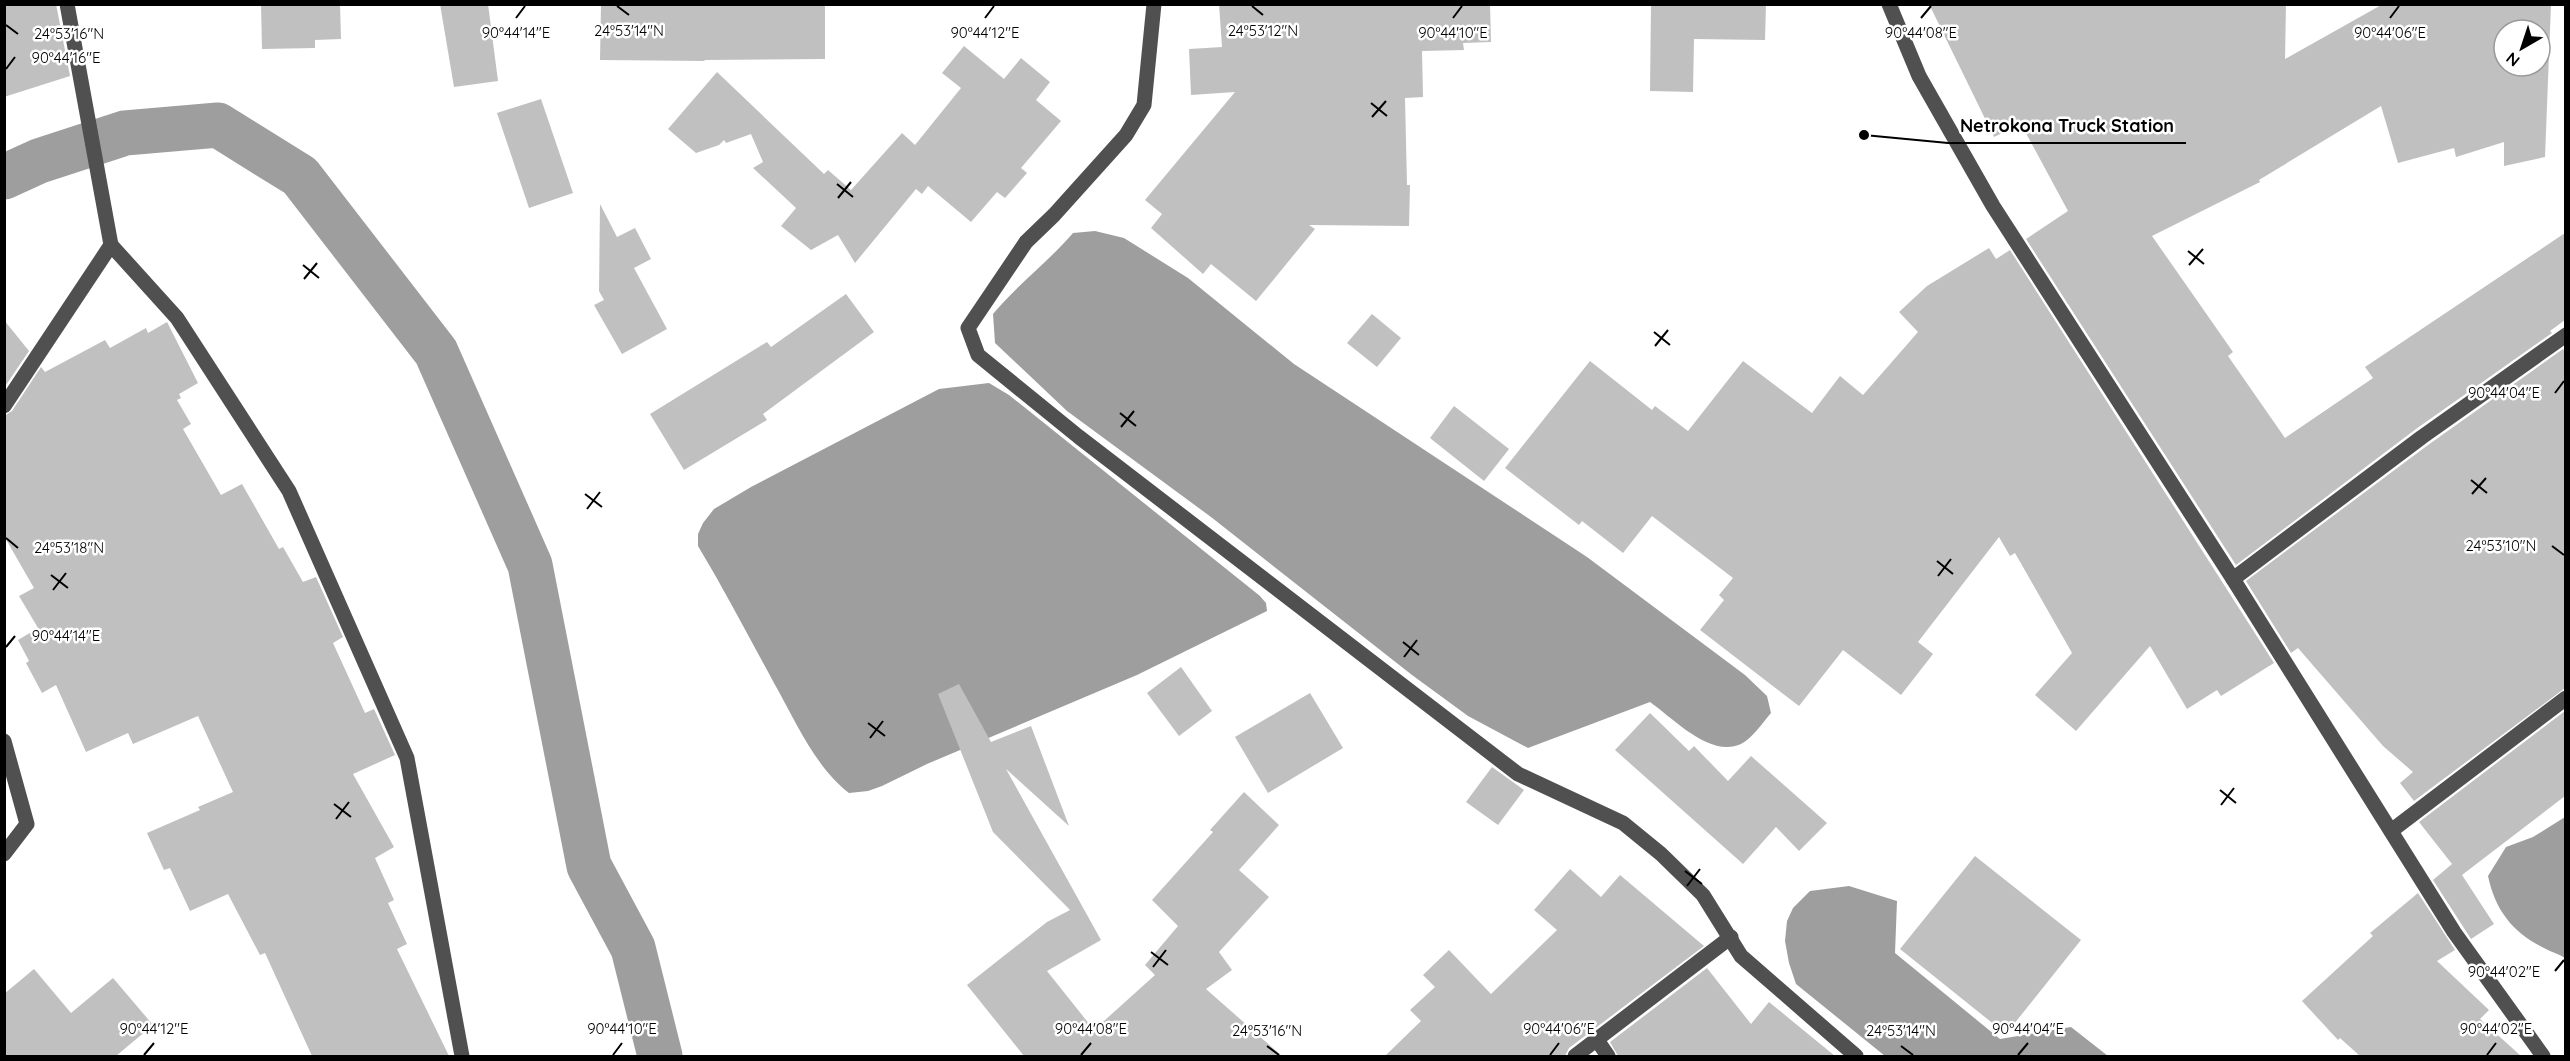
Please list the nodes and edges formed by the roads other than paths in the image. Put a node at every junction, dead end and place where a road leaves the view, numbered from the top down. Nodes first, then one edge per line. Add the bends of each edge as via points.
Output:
1 (67, 4) edge
2 (1154, 4) edge
3 (1888, 4) edge
4 (111, 245) junction
5 (2565, 335) edge
6 (4, 406) edge
7 (2233, 579) junction
8 (2565, 698) edge
9 (4, 741) edge
10 (2391, 831) junction
11 (4, 854) edge
12 (1731, 937) junction
13 (1597, 1040) junction
14 (462, 1056) edge
15 (1575, 1056) edge
16 (1608, 1056) edge
17 (1856, 1056) edge
18 (2543, 1056) edge

1 - 4 street
2 - 12 street via 1144,105 1126,135 1026,242 1002,275 968,328 978,355 1518,774 1623,823 1703,895
3 - 7 street via 1919,76 1993,206
4 - 6 street
4 - 14 street via 177,318 289,491 407,758
5 - 7 street
7 - 10 street
8 - 10 street
9 - 11 street via 27,824
10 - 18 street via 2454,932
12 - 13 street
12 - 17 street via 1742,956
13 - 15 street
13 - 16 street

